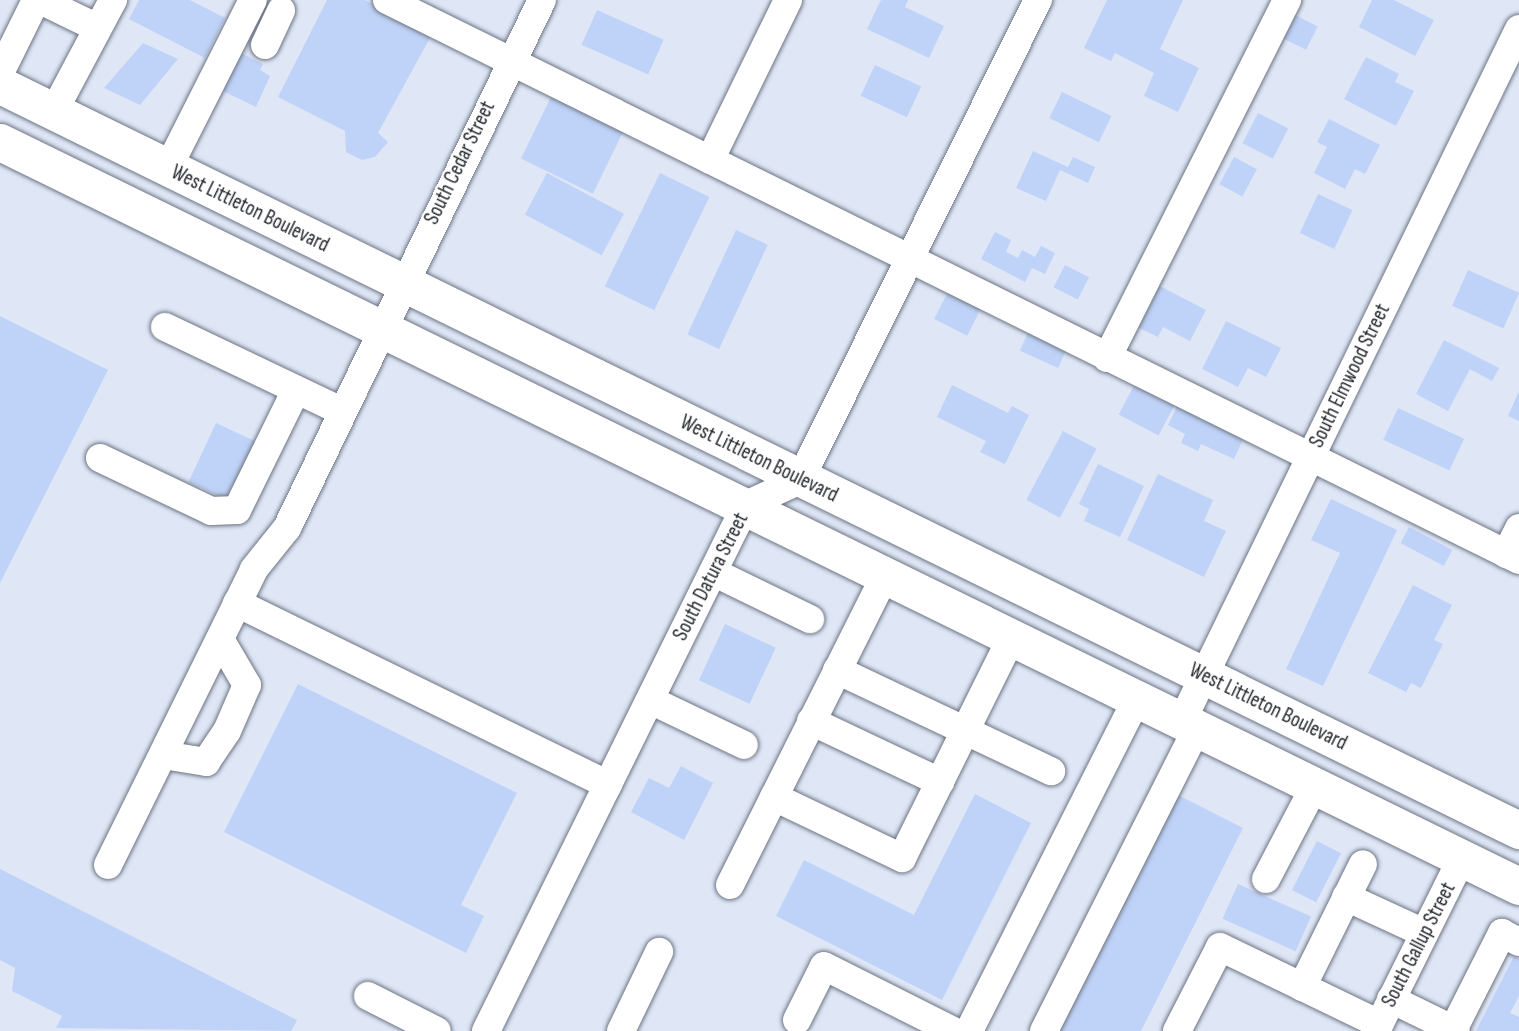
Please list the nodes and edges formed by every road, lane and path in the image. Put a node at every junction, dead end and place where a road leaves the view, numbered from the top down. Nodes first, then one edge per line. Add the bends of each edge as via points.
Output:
1 (38, 0) edge
2 (113, 0) edge
3 (253, 0) edge
4 (387, 0) edge
5 (542, 0) edge
6 (788, 0) edge
7 (1038, 0) edge
8 (1287, 0) edge
9 (276, 3) edge
10 (98, 28) junction
11 (1519, 29) edge
12 (265, 45) dead end
13 (511, 61) junction
14 (0, 74) edge
15 (0, 85) edge
16 (54, 111) junction
17 (0, 142) edge
18 (710, 160) junction
19 (168, 168) junction
20 (909, 260) junction
21 (400, 284) junction
22 (379, 326) junction
23 (165, 327) dead end
24 (1107, 358) junction
25 (296, 390) junction
26 (341, 411) junction
27 (100, 458) dead end
28 (1310, 459) junction
29 (800, 480) junction
30 (746, 506) junction
31 (1519, 528) edge
32 (1513, 557) edge
33 (713, 572) junction
34 (885, 575) junction
35 (237, 603) junction
36 (810, 619) dead end
37 (1011, 638) junction
38 (219, 639) junction
39 (838, 670) junction
40 (1204, 676) junction
41 (650, 700) junction
42 (1136, 700) junction
43 (811, 721) junction
44 (1189, 726) junction
45 (965, 731) junction
46 (744, 745) dead end
47 (163, 755) junction
48 (1051, 771) dead end
49 (940, 782) junction
50 (608, 785) junction
51 (1314, 787) junction
52 (774, 797) junction
53 (1519, 830) edge
54 (1519, 848) edge
55 (1462, 858) junction
56 (1363, 864) dead end
57 (108, 865) dead end
58 (1266, 879) dead end
59 (730, 885) dead end
60 (1519, 886) edge
61 (1346, 897) junction
62 (1424, 933) junction
63 (1519, 942) edge
64 (659, 952) dead end
65 (1302, 987) junction
66 (368, 996) dead end
67 (1382, 1018) edge
68 (797, 1020) dead end
69 (1454, 1030) edge
70 (438, 1031) edge
71 (486, 1031) edge
72 (621, 1031) edge
73 (953, 1031) edge
74 (970, 1031) edge
75 (1044, 1031) edge
76 (1177, 1031) edge

1 - 10 street
1 - 14 street
2 - 10 street
3 - 19 street
4 - 13 street
5 - 13 street, South Cedar Street
6 - 18 street
7 - 20 street
8 - 24 street
9 - 12 street
10 - 16 street
11 - 28 street, South Elmwood Street
13 - 18 street
13 - 21 street, South Cedar Street
15 - 16 main road, West Littleton Boulevard
16 - 19 main road, West Littleton Boulevard
17 - 22 main road
18 - 20 street
19 - 21 main road, West Littleton Boulevard
20 - 24 street
20 - 29 street
21 - 22 street, South Cedar Street
21 - 29 main road, West Littleton Boulevard
22 - 26 street, South Cedar Street
22 - 30 main road
23 - 25 street
24 - 28 street
25 - 26 street
25 - 27 street via 237,510 211,511
26 - 35 street, South Cedar Street via 288,528 254,569
28 - 32 street
28 - 40 street, South Elmwood Street
29 - 30 street, South Datura Street
29 - 40 main road, West Littleton Boulevard
30 - 33 street, South Datura Street
30 - 34 main road
31 - 32 street
33 - 36 street
33 - 41 street, South Datura Street
34 - 37 main road
34 - 39 street
35 - 38 street, South Cedar Street
35 - 50 street
37 - 42 main road
37 - 45 street
38 - 47 street, South Cedar Street
38 - 47 street via 247,685 227,730 206,762
39 - 43 street
39 - 45 street
40 - 44 street, South Elmwood Street
40 - 53 main road, West Littleton Boulevard
41 - 46 street
41 - 50 street, South Datura Street
42 - 44 main road
42 - 74 street
43 - 49 street
43 - 52 street
44 - 51 main road
44 - 75 street, South Elmwood Street
45 - 48 street
45 - 49 street
47 - 57 street, South Cedar Street
49 - 52 street via 902,858
50 - 71 street, South Datura Street
51 - 55 main road
51 - 58 street
52 - 59 street
54 - 55 main road via 1491,835 1476,836
55 - 60 main road
55 - 62 street, South Gallup Street
56 - 61 street
61 - 62 street
61 - 65 street
62 - 67 street, South Gallup Street
63 - 69 street via 1502,933
64 - 72 street
65 - 67 street
65 - 76 street via 1220,947
66 - 70 street
67 - 69 street
68 - 73 street via 824,966

